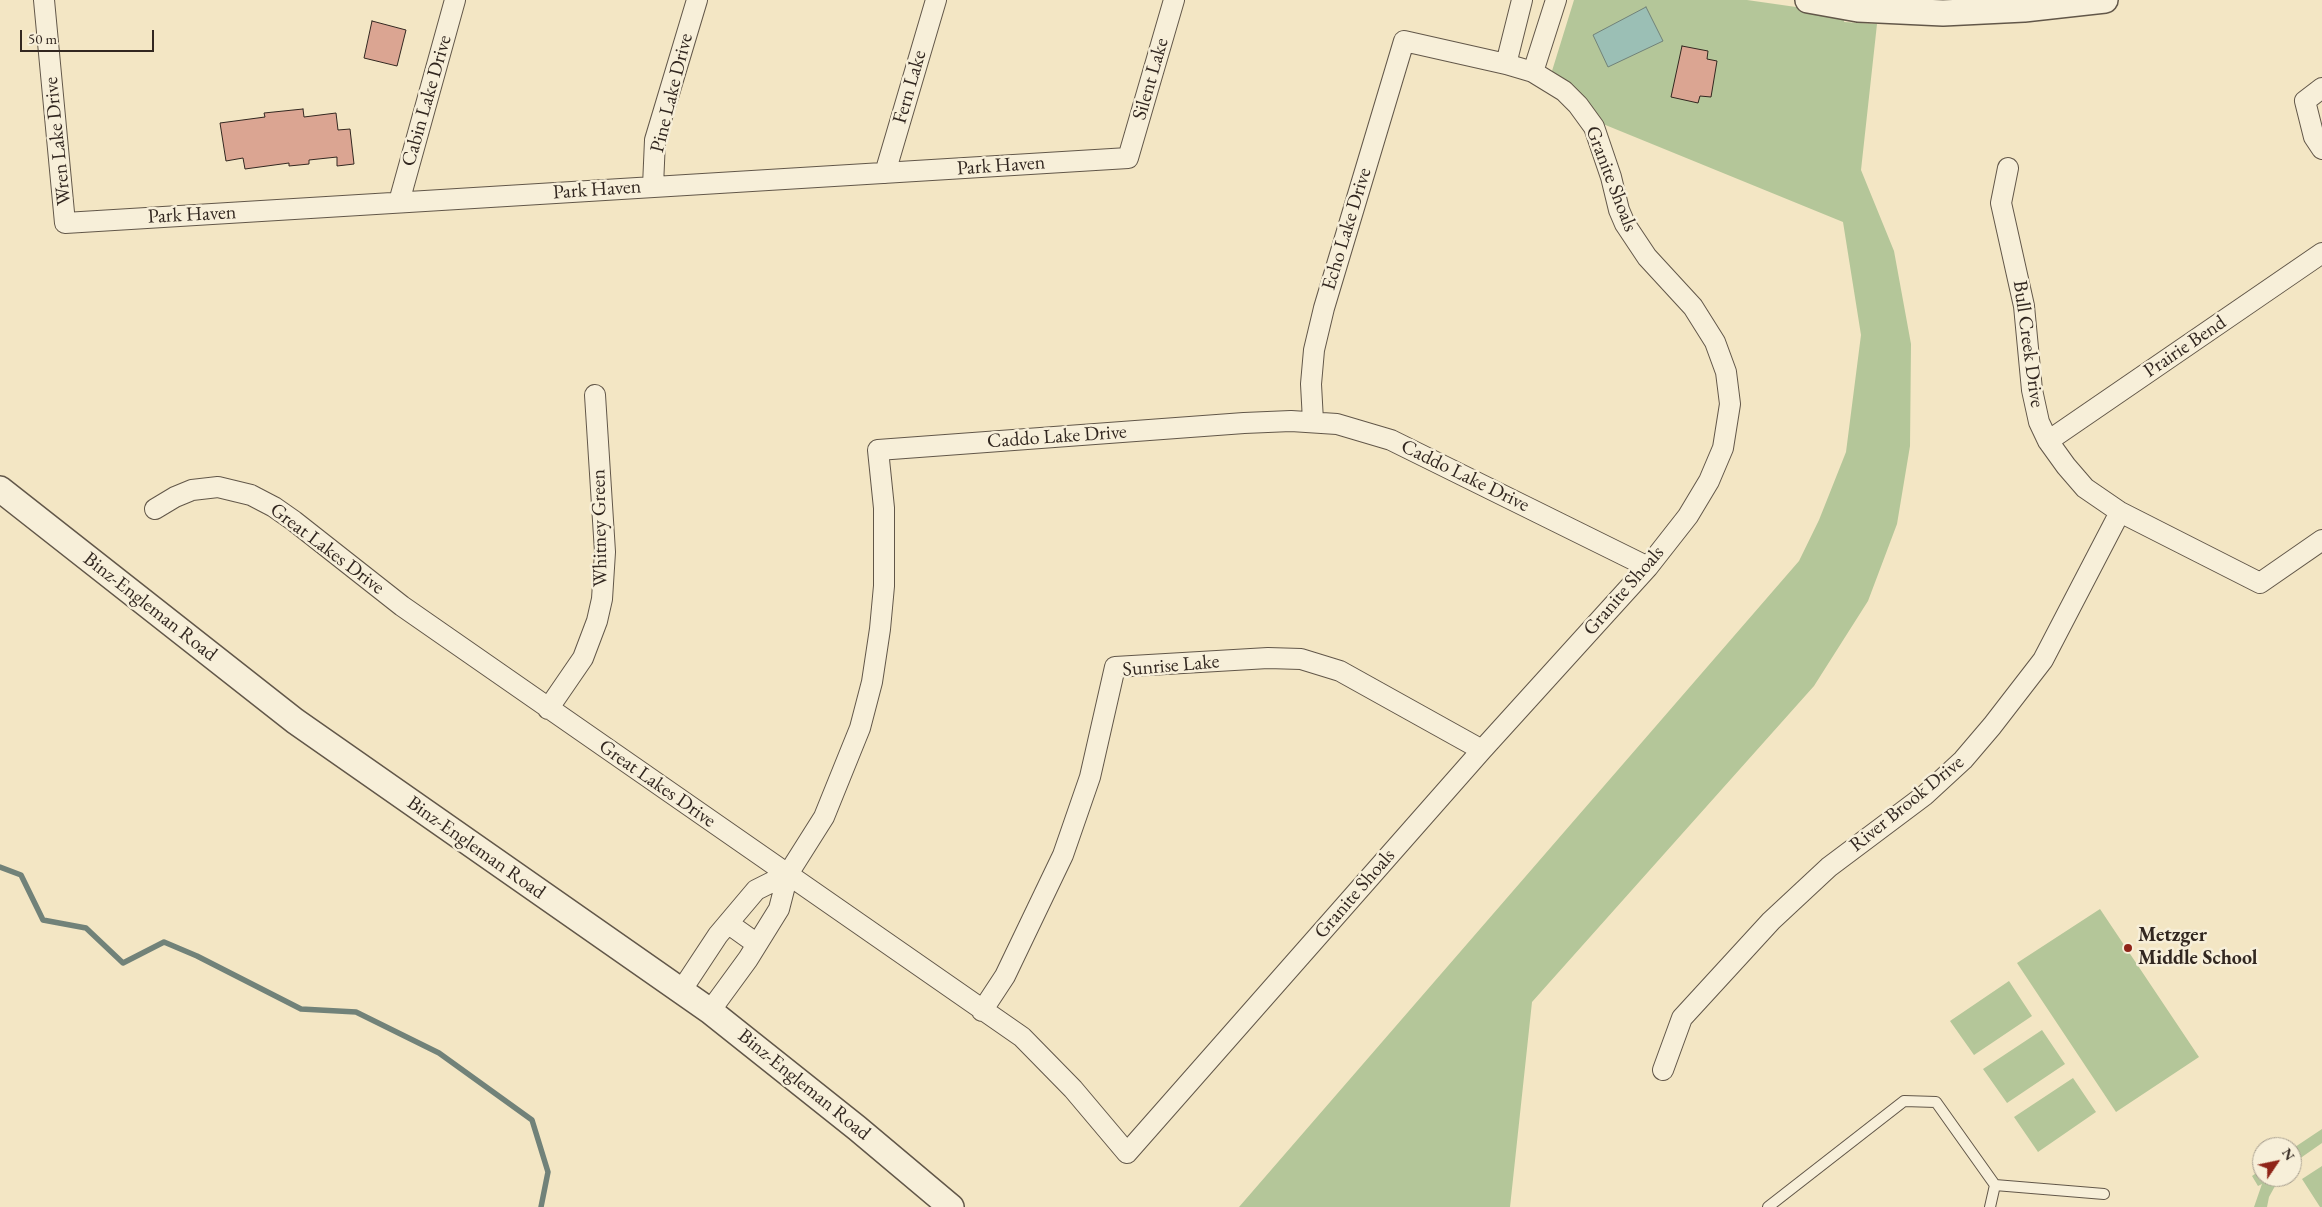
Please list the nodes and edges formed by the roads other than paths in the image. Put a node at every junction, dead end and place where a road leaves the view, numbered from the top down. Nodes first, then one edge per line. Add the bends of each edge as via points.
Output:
1 (44, 0) edge
2 (455, 0) edge
3 (697, 0) edge
4 (936, 0) edge
5 (1174, 0) edge
6 (1522, 0) edge
7 (1556, 0) edge
8 (1808, 0) edge
9 (2105, 0) edge
10 (1404, 41) joint
11 (1506, 64) junction
12 (1533, 72) junction
13 (2322, 88) edge
14 (2322, 149) edge
15 (1128, 158) joint
16 (2008, 168) dead end
17 (885, 173) junction
18 (653, 186) junction
19 (399, 202) junction
20 (65, 223) joint
21 (2322, 253) edge
22 (595, 395) dead end
23 (1313, 421) junction
24 (2048, 441) junction
25 (0, 489) edge
26 (155, 509) dead end
27 (2120, 512) junction
28 (2322, 540) edge
29 (1648, 567) junction
30 (548, 708) junction
31 (1482, 750) junction
32 (788, 874) junction
33 (729, 924) junction
34 (756, 944) junction
35 (681, 991) junction
36 (710, 1011) junction
37 (982, 1011) junction
38 (1663, 1070) dead end
39 (1127, 1153) joint
40 (1995, 1185) junction
41 (2104, 1194) dead end
42 (951, 1207) edge
43 (1768, 1207) edge
44 (1990, 1207) edge

1 - 20 street, Wren Lake Drive
2 - 19 street, Cabin Lake Drive
3 - 18 street, Pine Lake Drive via 656,140
4 - 17 street, Fern Lake
5 - 15 street, Silent Lake
6 - 11 street
7 - 12 street
8 - 9 street via 1858,9 1943,13
10 - 11 street, Granite Shoals
10 - 23 street, Echo Lake Drive via 1322,316 1314,350
11 - 12 street, Granite Shoals
12 - 29 street, Granite Shoals via 1564,91 1594,127 1625,224 1647,256 1693,307 1708,329 1726,372 1730,404 1722,448 1709,481 1688,516
13 - 14 street via 2305,101 2314,137
15 - 17 street, Park Haven
16 - 24 street, Bull Creek Drive via 2001,203 2024,306 2032,390 2039,422
17 - 18 street, Park Haven
18 - 19 street, Park Haven
19 - 20 street, Park Haven
21 - 24 street, Prairie Bend
22 - 30 street, Whitney Green via 605,552 602,598 583,658
23 - 29 street, Caddo Lake Drive via 1337,424 1391,440
23 - 32 street, Caddo Lake Drive via 1244,423 878,450 885,548 880,629 872,682 860,728 824,817
24 - 27 street, Bull Creek Drive via 2085,488
25 - 35 street, Binz-Engleman Road via 295,721
26 - 30 street, Great Lakes Drive via 192,490 218,487 251,494 294,521 402,606
27 - 28 street, Bull Creek Drive via 2260,582
27 - 38 street, River Brook Drive via 2043,660 1992,726 1963,760 1925,795 1829,866 1771,921 1682,1018
29 - 31 street, Granite Shoals
30 - 32 street, Great Lakes Drive
31 - 37 street, Sunrise Lake via 1340,671 1301,660 1268,658 1115,667 1090,778 1063,855 1005,976
31 - 39 street, Granite Shoals
32 - 33 street via 756,890
32 - 34 street, Caddo Lake Drive via 779,909
32 - 37 street, Great Lakes Drive
33 - 34 street
33 - 35 street
34 - 36 street, Caddo Lake Drive
35 - 36 street, Binz-Engleman Road
36 - 42 street, Binz-Engleman Road
37 - 39 street, Great Lakes Drive via 1022,1037 1043,1057
40 - 41 lane
40 - 43 lane via 1936,1102 1904,1101
40 - 44 lane

